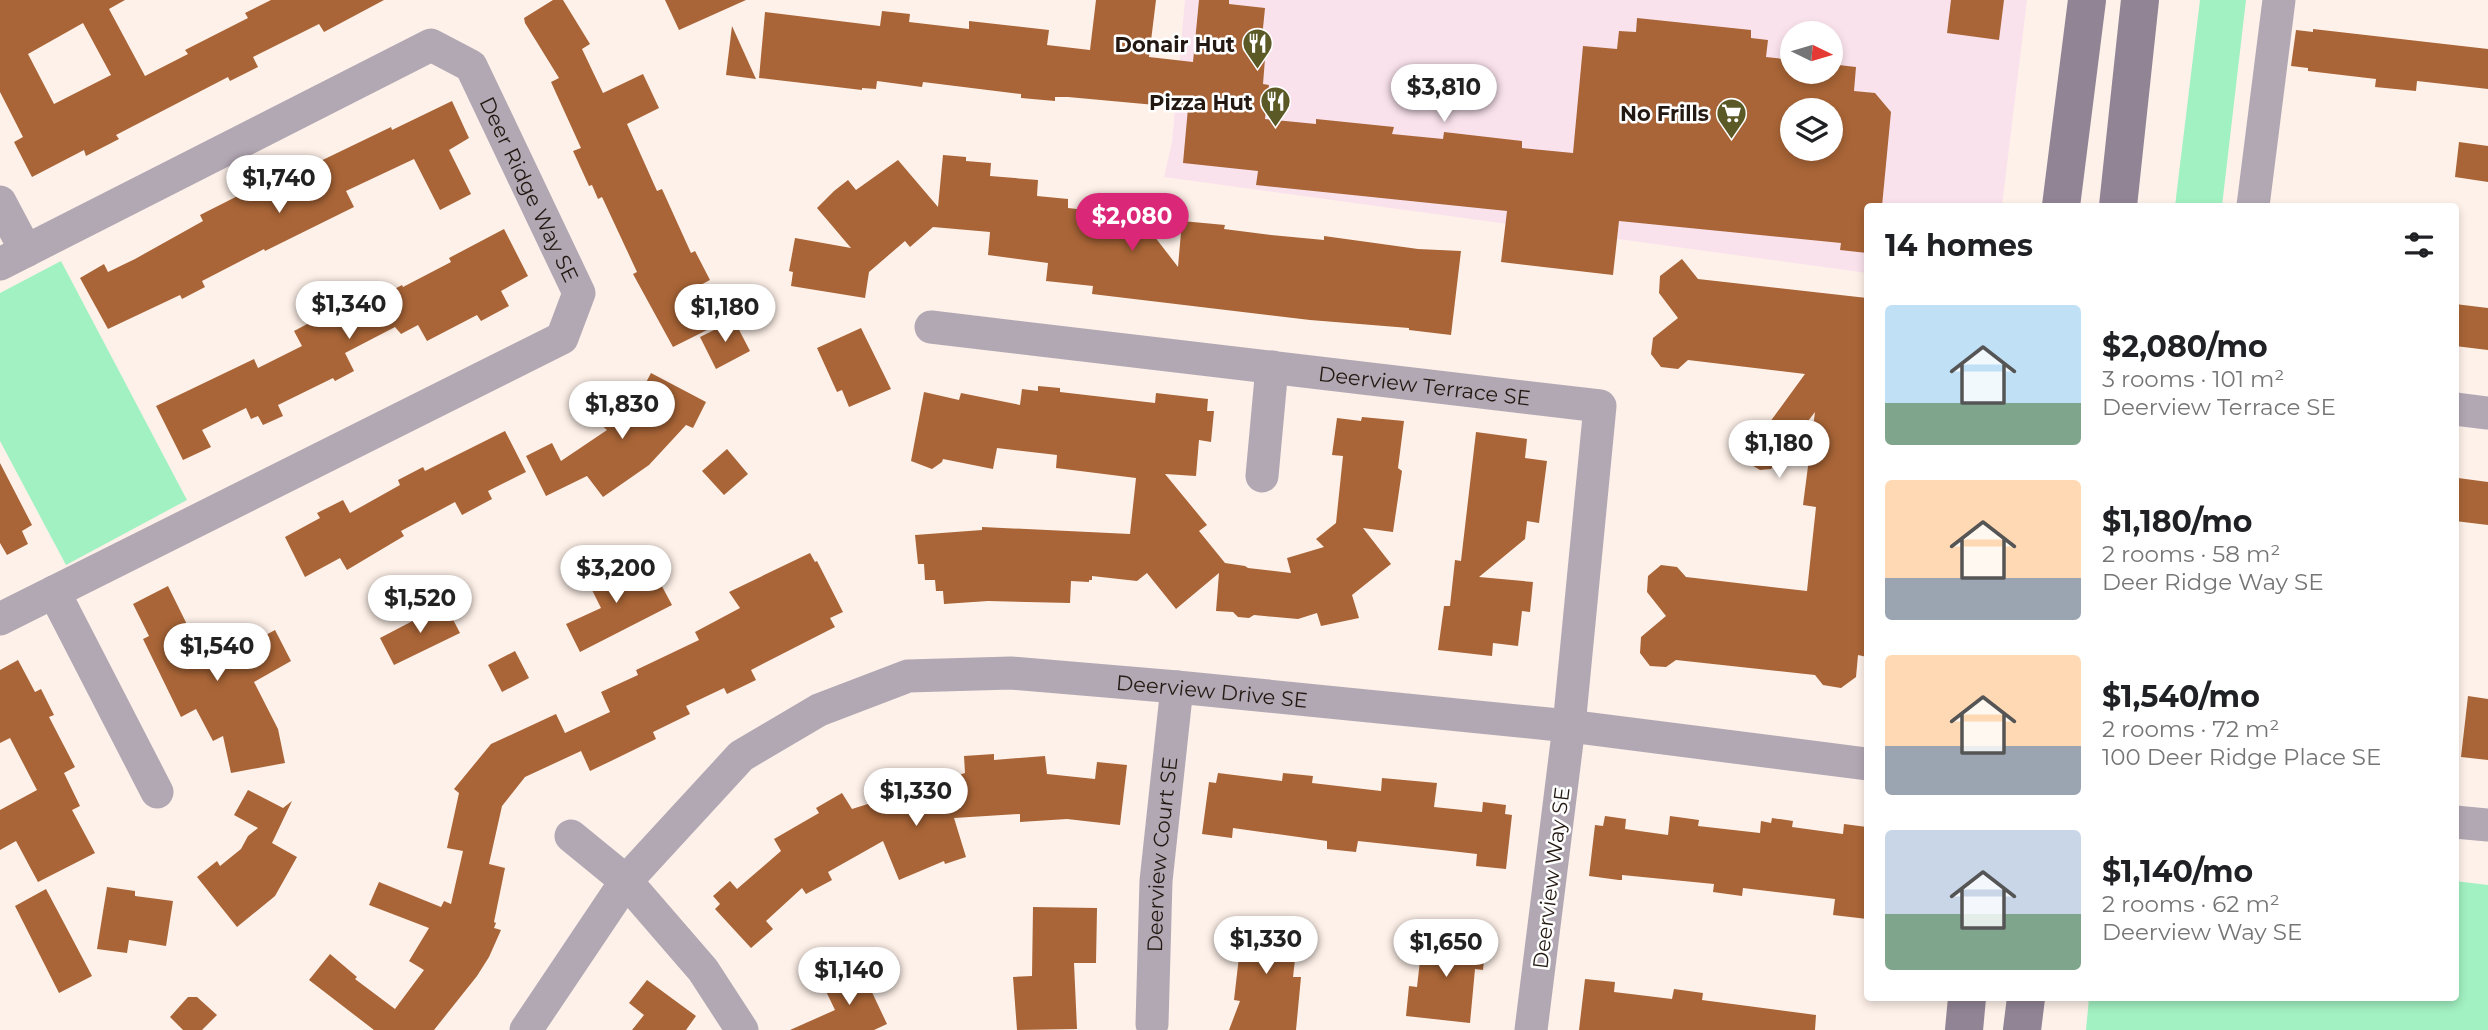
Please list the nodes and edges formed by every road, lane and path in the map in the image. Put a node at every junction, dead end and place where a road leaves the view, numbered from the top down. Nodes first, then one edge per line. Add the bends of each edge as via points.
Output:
1 (2087, 0) edge
2 (2140, 0) edge
3 (2279, 0) edge
4 (0, 202) edge
5 (2061, 203) edge
6 (2118, 203) edge
7 (2253, 203) edge
8 (13, 257) edge
9 (931, 327) dead end
10 (1272, 367) junction
11 (2459, 409) edge
12 (2488, 413) edge
13 (1262, 476) dead end
14 (54, 592) junction
15 (0, 619) edge
16 (1177, 687) junction
17 (1569, 726) junction
18 (1864, 764) edge
19 (157, 792) dead end
20 (2459, 822) edge
21 (2488, 825) edge
22 (571, 836) dead end
23 (626, 881) junction
24 (1968, 1001) edge
25 (2026, 1001) edge
26 (1152, 1024) dead end
27 (526, 1030) edge
28 (742, 1030) edge
29 (1531, 1030) edge
30 (1964, 1030) edge
31 (2022, 1030) edge

1 - 5 street
2 - 6 street
3 - 7 street
4 - 8 street
8 - 14 street, Deer Ridge Way SE via 431,45 471,66 579,293 562,338
9 - 10 street, Deerview Terrace SE
10 - 13 street
10 - 17 street, Deerview Terrace SE via 1600,406
11 - 12 street
14 - 15 street, Deer Ridge Way SE
14 - 19 street
16 - 17 street, Deerview Drive SE
16 - 23 street, Deerview Drive SE via 1011,673 908,676 819,710 741,756
16 - 26 street, Deerview Court SE via 1156,881
17 - 18 street, Deerview Drive SE
17 - 29 street, Deerview Way SE
20 - 21 street
22 - 23 street
23 - 27 street, Deerview Drive SE
23 - 28 street via 703,970
24 - 30 street
25 - 31 street

